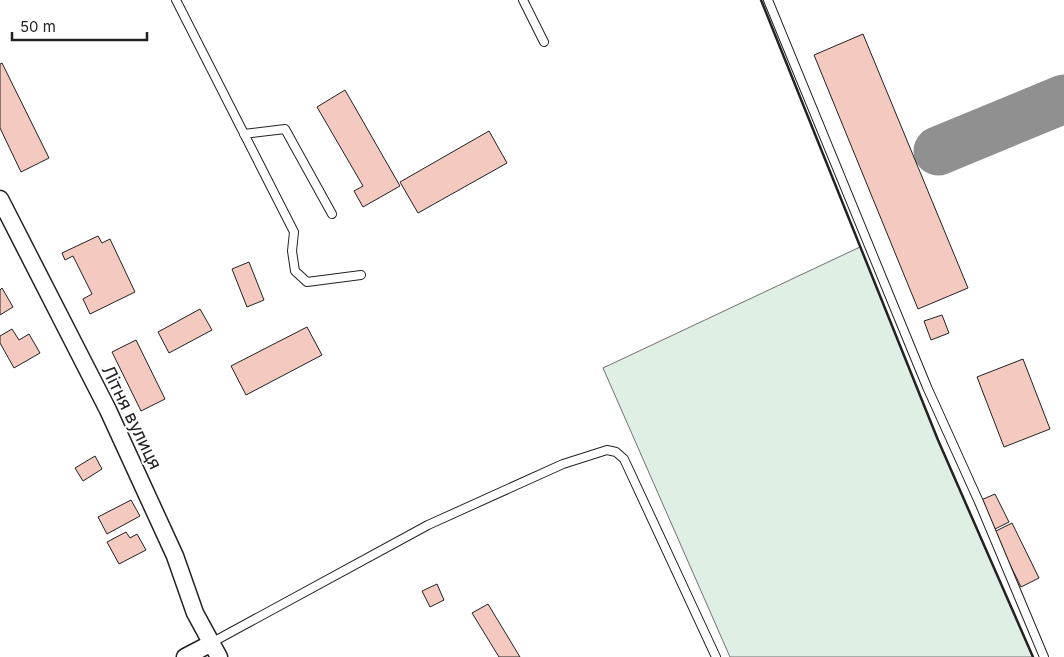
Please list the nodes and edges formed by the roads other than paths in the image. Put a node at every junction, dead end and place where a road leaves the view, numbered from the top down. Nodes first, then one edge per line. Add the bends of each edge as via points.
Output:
1 (176, 0) edge
2 (523, 0) edge
3 (768, 0) edge
4 (544, 42) dead end
5 (244, 134) junction
6 (0, 199) edge
7 (332, 214) dead end
8 (361, 275) dead end
9 (214, 650) edge
10 (185, 657) edge
11 (716, 657) edge
12 (1044, 657) edge

1 - 5 lane
2 - 4 lane
3 - 12 lane via 927,387
5 - 7 lane via 285,129
5 - 8 lane via 294,232 295,271 307,282
6 - 9 street, Літня вулиця via 108,410
9 - 10 street
9 - 11 lane via 428,525 564,464 607,450 624,459

